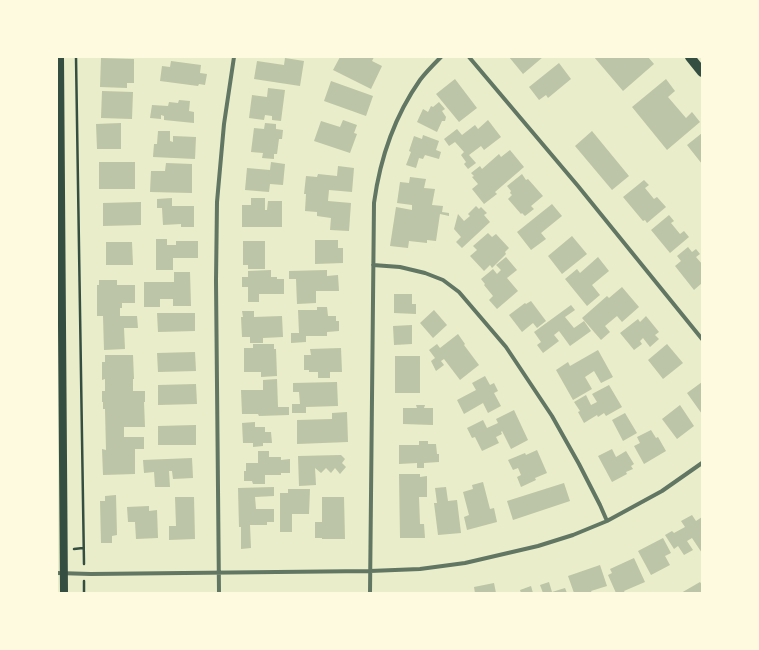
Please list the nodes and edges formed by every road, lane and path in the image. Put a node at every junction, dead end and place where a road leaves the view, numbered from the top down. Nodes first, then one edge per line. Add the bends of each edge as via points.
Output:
1 (60, 57) edge
2 (76, 57) edge
3 (234, 57) edge
4 (441, 57) edge
5 (469, 57) edge
6 (690, 57) edge
7 (702, 72) edge
8 (59, 100) edge
9 (59, 253) edge
10 (372, 265) junction
11 (702, 339) edge
12 (60, 409) edge
13 (702, 463) edge
14 (607, 521) junction
15 (370, 571) junction
16 (219, 573) junction
17 (60, 574) edge
18 (84, 574) junction
19 (64, 593) edge
20 (84, 593) edge
21 (219, 593) edge
22 (370, 593) edge

1 - 8 main road
2 - 18 path
3 - 16 street via 224,124 217,202
4 - 10 street via 421,79 402,107 383,156 374,203
5 - 11 street
6 - 7 main road
8 - 9 main road
9 - 12 main road
10 - 14 street via 400,267 425,273 443,280 459,292 506,347 548,410 579,464
10 - 15 street
12 - 17 main road
13 - 14 street via 662,491
14 - 15 street via 538,546 465,563 420,569
15 - 16 street
15 - 22 street
16 - 18 street
16 - 21 street
17 - 18 street
17 - 19 main road
18 - 20 path

